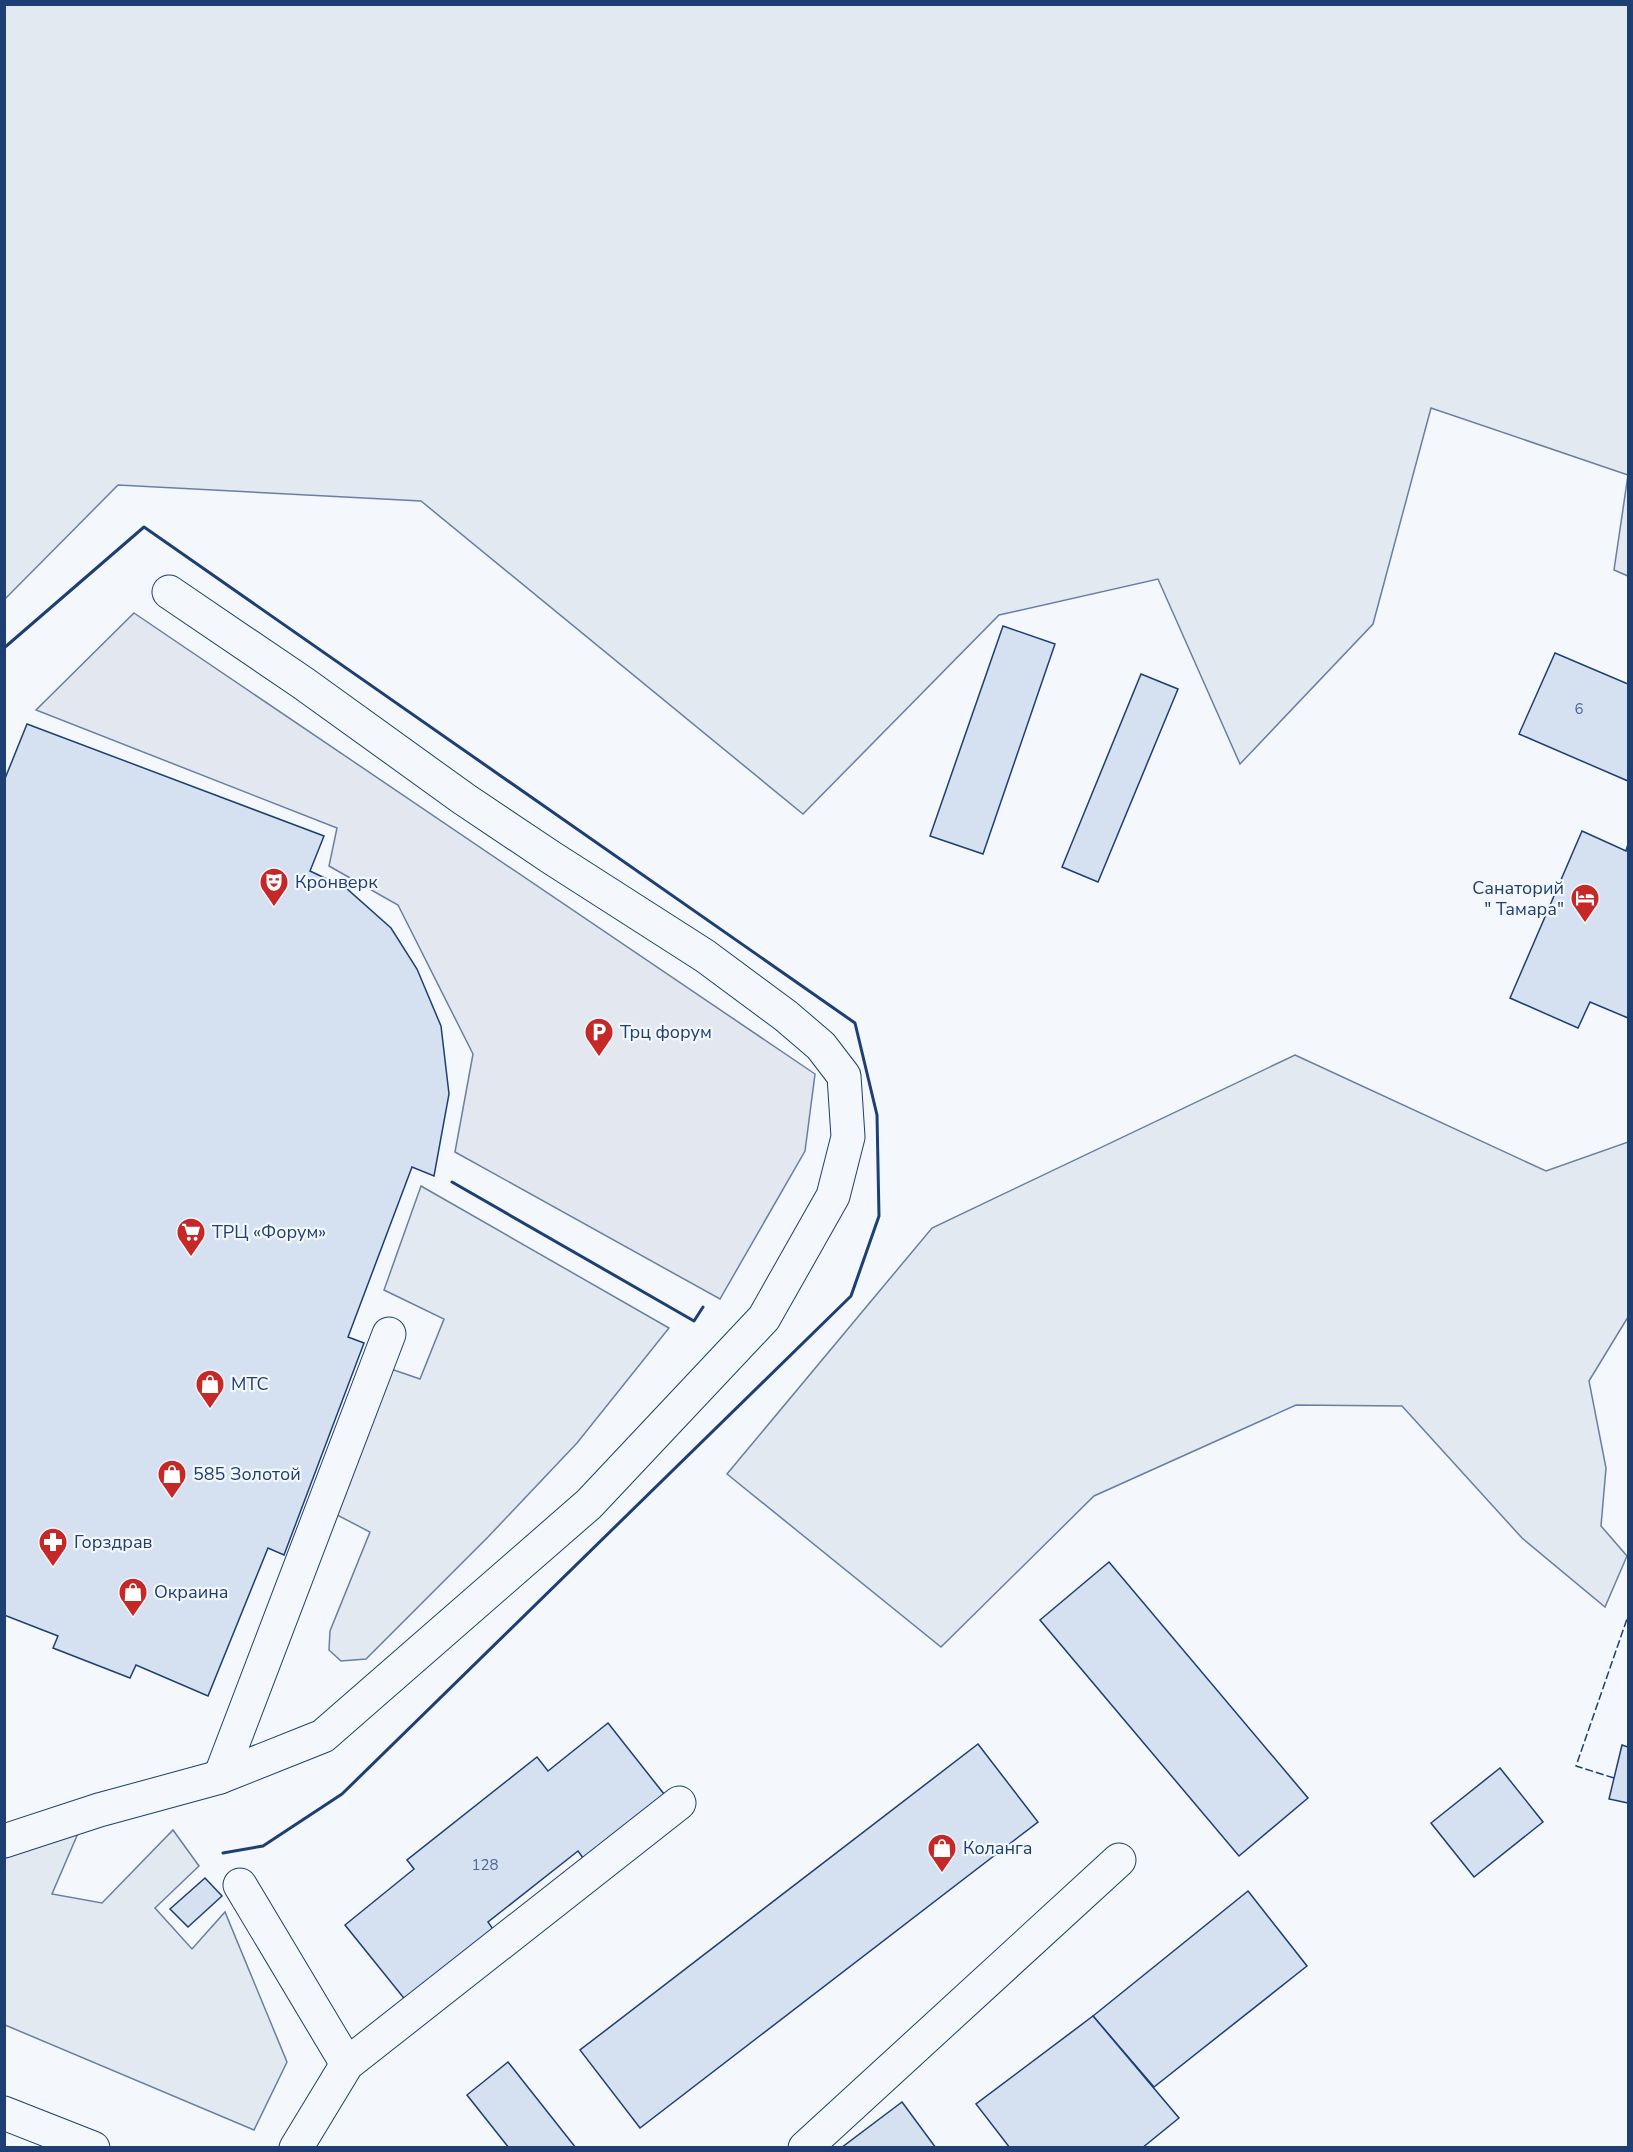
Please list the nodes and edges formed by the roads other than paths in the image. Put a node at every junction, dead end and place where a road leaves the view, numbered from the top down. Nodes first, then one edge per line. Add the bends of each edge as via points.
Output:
1 (169, 592) dead end
2 (389, 1334) dead end
3 (220, 1777) junction
4 (679, 1803) dead end
5 (4, 1840) edge
6 (1119, 1860) dead end
7 (240, 1885) dead end
8 (348, 2064) junction
9 (4, 2113) edge
10 (93, 2148) edge
11 (296, 2148) edge
12 (805, 2148) edge

1 - 3 main road via 474,806 705,956 786,1016 821,1046 844,1076 848,1137 833,1196 764,1318 589,1504 323,1736
2 - 3 main road
3 - 5 main road
4 - 8 main road
6 - 12 main road
7 - 8 main road
8 - 11 main road
9 - 10 main road

